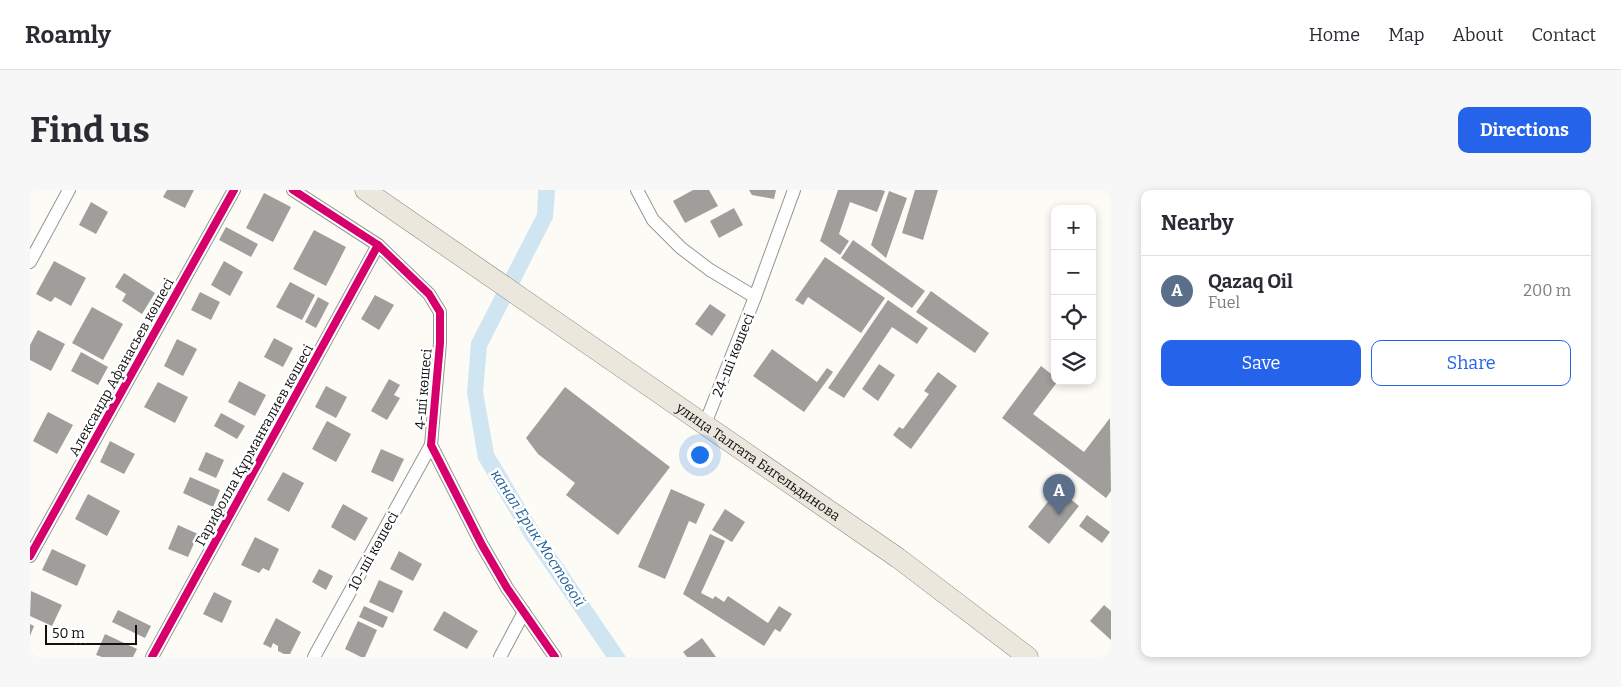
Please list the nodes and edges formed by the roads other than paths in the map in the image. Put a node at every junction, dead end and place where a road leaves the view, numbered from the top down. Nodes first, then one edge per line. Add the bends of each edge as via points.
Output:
1 (69, 190) edge
2 (234, 190) edge
3 (293, 190) edge
4 (365, 190) edge
5 (637, 190) edge
6 (794, 190) edge
7 (378, 245) junction
8 (30, 262) edge
9 (756, 297) junction
10 (705, 424) junction
11 (431, 445) junction
12 (30, 556) edge
13 (524, 612) junction
14 (152, 657) edge
15 (314, 657) edge
16 (500, 657) edge
17 (555, 657) edge
18 (1028, 657) edge

1 - 8 street
2 - 12 street, Александр Афанасьев көшесі
3 - 7 street, 4-ші көшесі
4 - 10 main road, улица Талгата Бигельдинова
5 - 9 street, 24-ші көшесі via 653,220 681,248 710,270
6 - 9 street
7 - 11 street, 4-ші көшесі via 429,294 440,312
7 - 14 street, Гарифолла Құрманғалиев көшесі
9 - 10 street, 24-ші көшесі
10 - 18 main road, улица Талгата Бигельдинова via 898,558
11 - 13 street, 4-ші көшесі via 482,545
11 - 15 street, 10-ші көшесі
13 - 16 street
13 - 17 street, 4-ші көшесі

